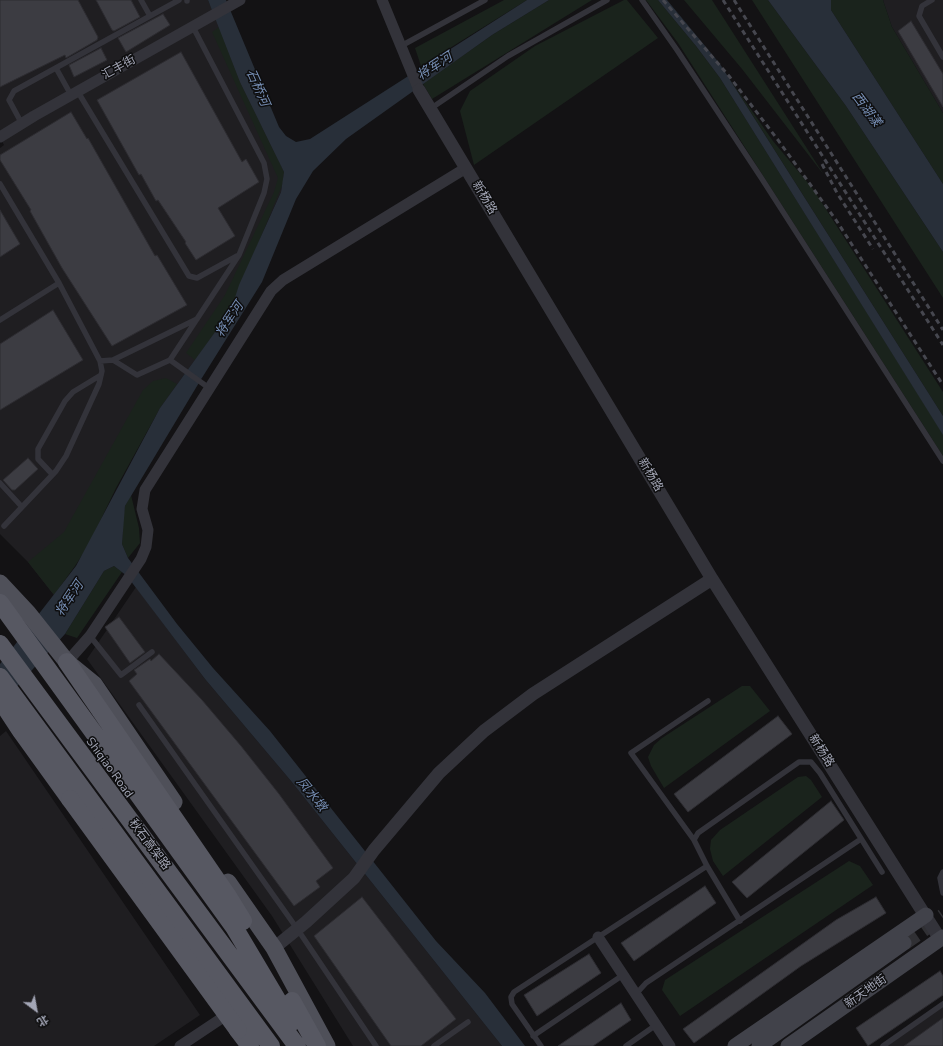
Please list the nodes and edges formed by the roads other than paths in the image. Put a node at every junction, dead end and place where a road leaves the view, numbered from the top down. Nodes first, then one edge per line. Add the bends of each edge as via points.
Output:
1 (141, 0) edge
2 (179, 0) edge
3 (382, 0) edge
4 (484, 0) edge
5 (607, 0) edge
6 (642, 0) edge
7 (932, 0) edge
8 (235, 3) edge
9 (150, 16) junction
10 (193, 27) junction
11 (401, 46) junction
12 (943, 57) edge
13 (56, 68) junction
14 (419, 90) joint
15 (74, 93) junction
16 (430, 109) junction
17 (22, 124) junction
18 (0, 137) edge
19 (466, 168) junction
20 (0, 184) edge
21 (239, 255) junction
22 (59, 283) junction
23 (198, 318) junction
24 (0, 320) edge
25 (113, 360) junction
26 (170, 360) junction
27 (100, 361) junction
28 (101, 375) junction
29 (209, 388) junction
30 (943, 461) edge
31 (52, 474) junction
32 (0, 483) edge
33 (22, 507) junction
34 (4, 526) dead end
35 (712, 579) junction
36 (0, 583) edge
37 (0, 604) edge
38 (90, 636) junction
39 (0, 644) edge
40 (152, 652) dead end
41 (65, 661) junction
42 (0, 677) edge
43 (0, 692) edge
44 (708, 701) dead end
45 (139, 705) dead end
46 (7, 706) edge
47 (861, 839) junction
48 (694, 840) junction
49 (708, 866) junction
50 (882, 872) dead end
51 (943, 872) edge
52 (943, 893) edge
53 (926, 915) junction
54 (740, 921) junction
55 (298, 930) junction
56 (598, 937) junction
57 (942, 938) edge
58 (904, 943) tunnel mouth
59 (274, 948) junction
60 (623, 975) junction
61 (636, 994) junction
62 (943, 1004) edge
63 (234, 1009) junction
64 (468, 1022) dead end
65 (291, 1023) junction
66 (656, 1025) junction
67 (534, 1036) junction
68 (752, 1043) edge
69 (180, 1046) edge
70 (250, 1046) edge
71 (259, 1046) edge
72 (271, 1046) edge
73 (297, 1046) edge
74 (308, 1046) edge
75 (317, 1046) edge
76 (327, 1046) edge
77 (376, 1046) edge
78 (434, 1046) edge
79 (541, 1046) edge
80 (626, 1046) edge
81 (670, 1046) edge
82 (788, 1046) edge
83 (883, 1046) edge

1 - 9 lane
2 - 9 lane
3 - 11 street, 新杨路
4 - 11 lane
5 - 16 lane via 508,56
6 - 30 lane via 762,178
7 - 12 lane via 922,6 919,16
8 - 10 street, 汇丰街
9 - 13 lane
10 - 15 street, 汇丰街
10 - 21 lane via 264,163 267,179 264,193
11 - 14 street, 新杨路
13 - 15 lane
13 - 17 lane via 14,91 9,100
14 - 16 street, 新杨路
15 - 17 street, 汇丰街
15 - 21 lane via 189,276 196,278
16 - 19 street, 新杨路
17 - 18 street, 汇丰街
19 - 29 street via 283,280 271,290
19 - 35 street, 新杨路
20 - 22 lane
21 - 23 lane
22 - 24 lane
22 - 27 lane
23 - 25 lane
23 - 26 lane
25 - 26 lane via 137,375
25 - 27 lane
26 - 29 lane
27 - 28 lane
28 - 31 lane via 66,456
28 - 31 lane via 73,392 65,401 38,449 38,459
29 - 38 street via 145,490 142,509 148,530 146,547 141,559
31 - 33 lane
32 - 33 lane
33 - 34 lane
35 - 53 street, 新杨路
35 - 55 street via 533,694 484,731 439,773 354,878
36 - 41 main road via 28,613
37 - 65 main road, Shiqiao Road via 51,689
37 - 65 highway via 234,927
38 - 40 lane via 121,675
38 - 41 street
39 - 73 highway, 秋石高架路
41 - 59 main road via 94,684
41 - 75 highway via 227,895
42 - 72 highway, 秋石高架路
43 - 46 main road
44 - 48 lane via 631,753
45 - 55 lane
46 - 63 main road
46 - 70 highway, bridge via 70,799
47 - 48 lane via 820,773 811,762 799,762 698,833
47 - 50 lane
47 - 54 lane
48 - 49 lane
49 - 54 lane
49 - 56 lane
51 - 52 lane via 940,878
53 - 57 street, 新杨路
53 - 68 main road via 765,1025
54 - 61 lane via 646,983
55 - 59 street
55 - 77 lane
56 - 60 street
56 - 67 lane via 514,992 511,997 512,1004
57 - 82 main road, 新天地街
58 - 68 main road, 新天地街
59 - 76 main road
60 - 61 street
60 - 67 lane
61 - 66 street
62 - 83 lane
63 - 69 street
63 - 71 main road
64 - 78 lane
65 - 74 main road, Shiqiao Road
66 - 80 lane
66 - 81 street
67 - 79 lane

